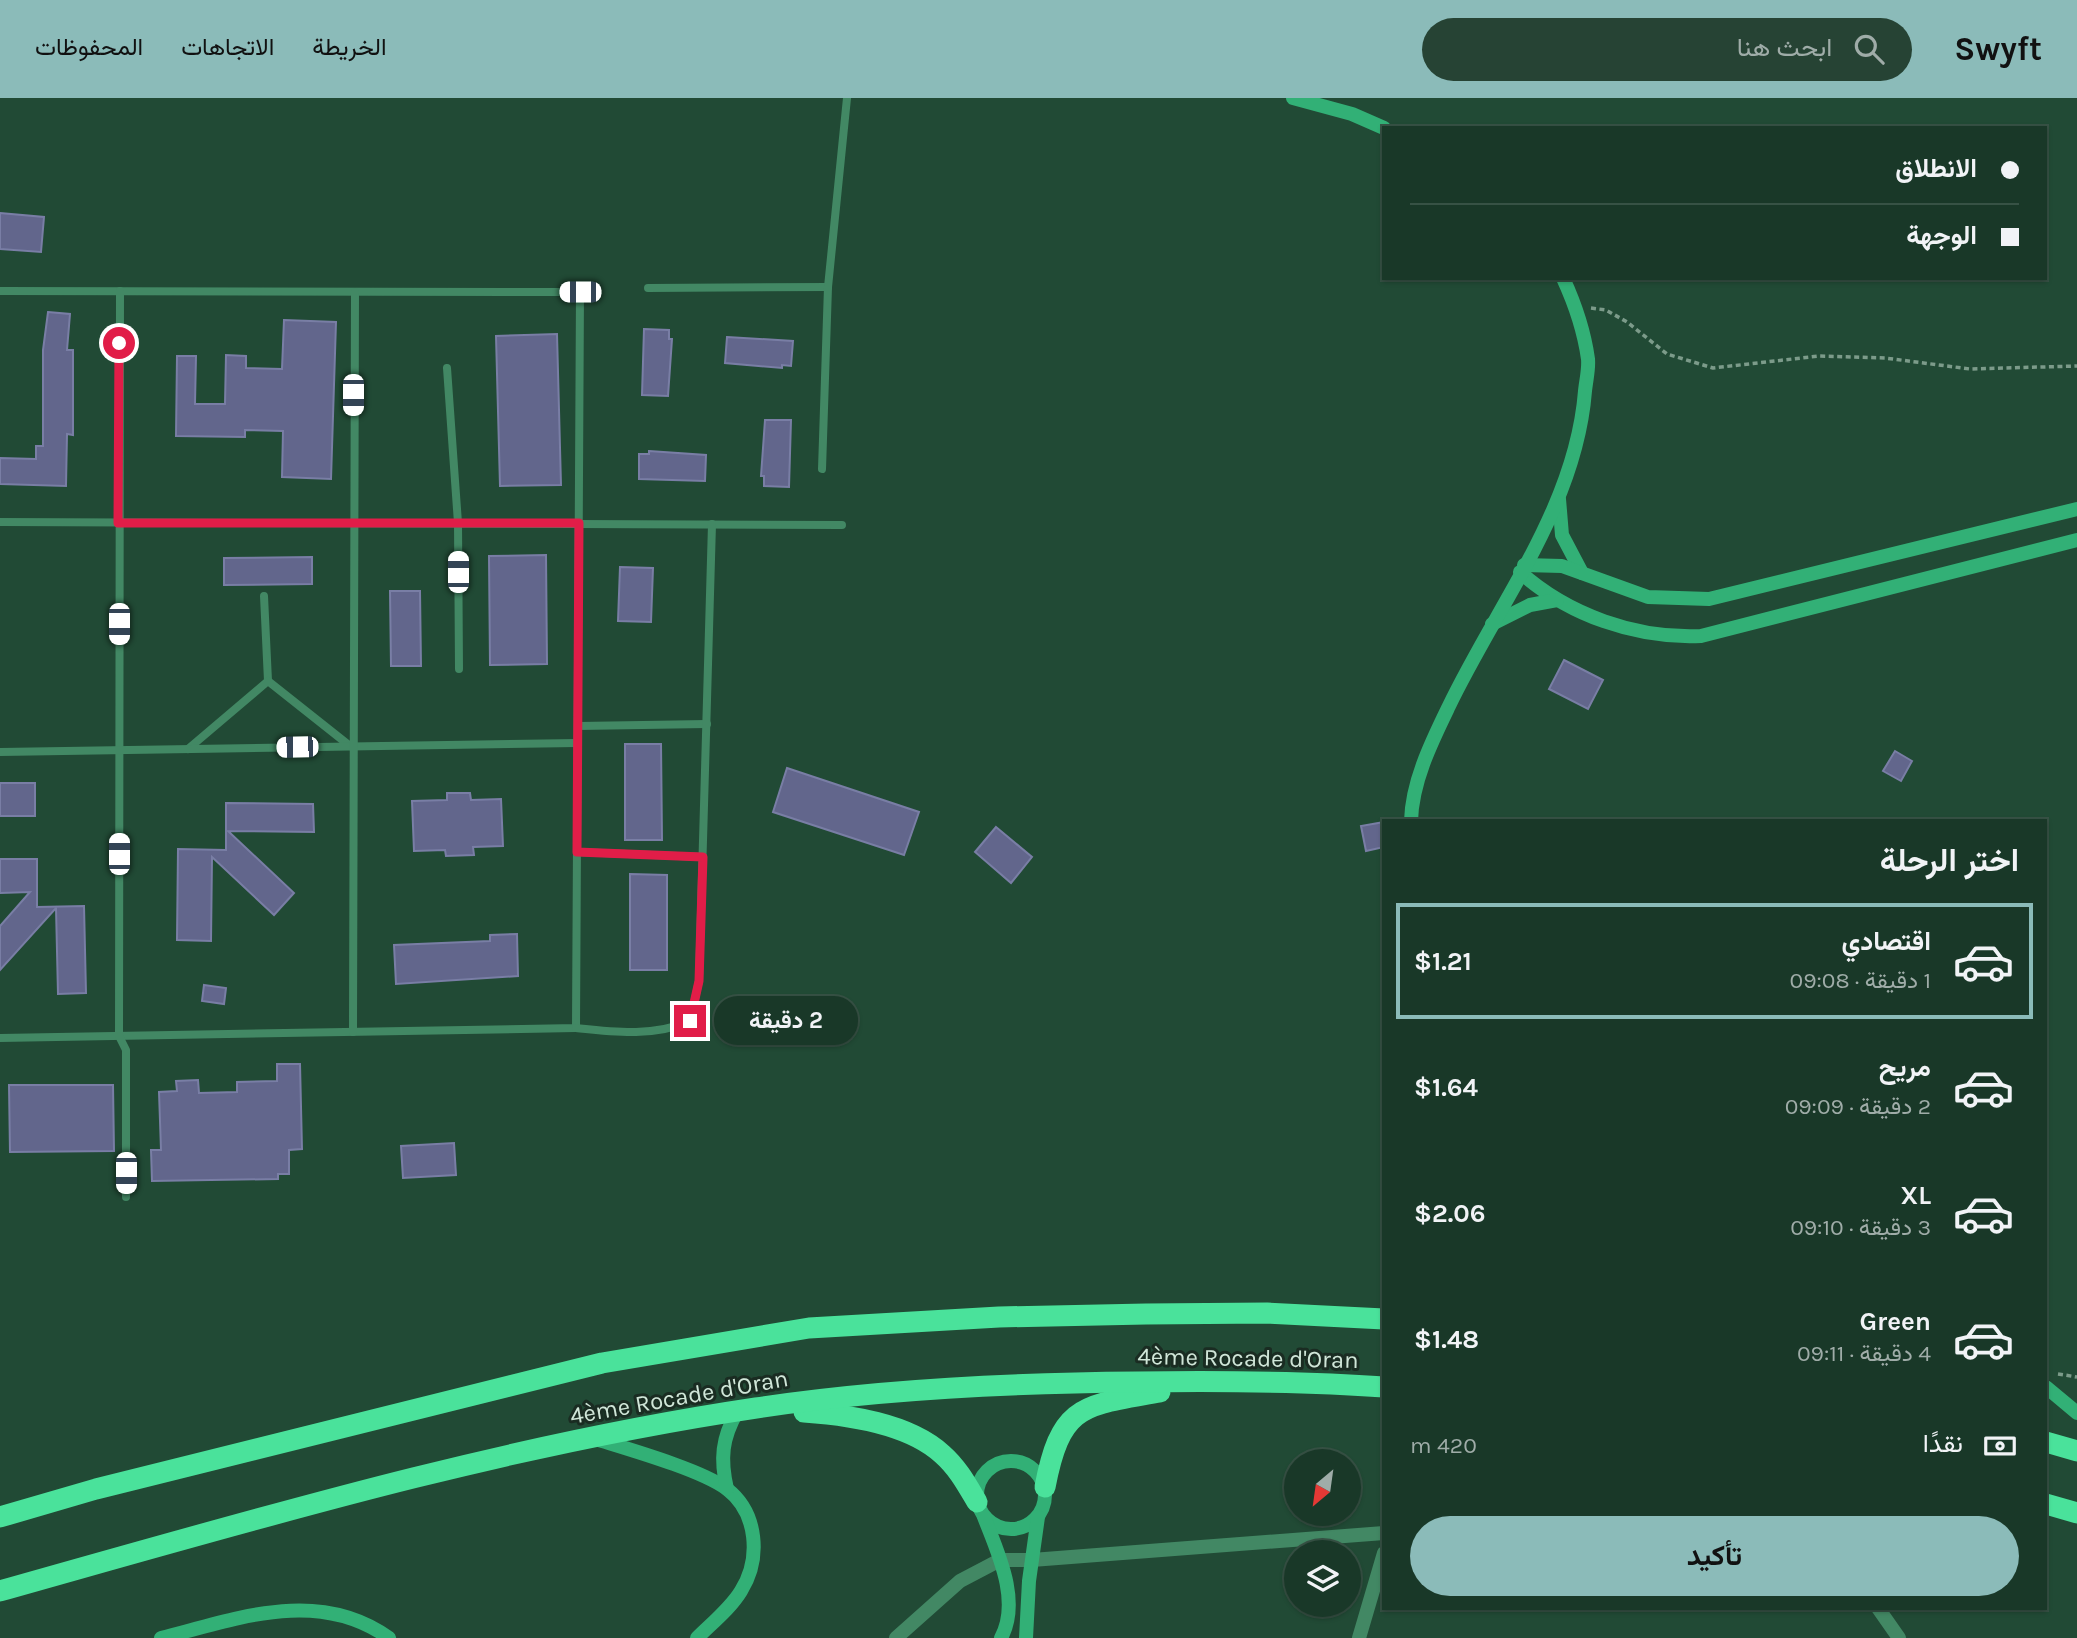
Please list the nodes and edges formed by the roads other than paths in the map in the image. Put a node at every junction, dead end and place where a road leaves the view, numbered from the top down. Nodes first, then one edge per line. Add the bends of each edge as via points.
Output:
1 (847, 98) edge
2 (1293, 98) edge
3 (1382, 127) edge
4 (1564, 280) edge
5 (828, 287) junction
6 (648, 288) dead end
7 (0, 291) edge
8 (120, 291) junction
9 (355, 292) junction
10 (447, 368) dead end
11 (822, 469) dead end
12 (1560, 492) junction
13 (2077, 509) edge
14 (0, 522) edge
15 (118, 523) junction
16 (352, 523) junction
17 (458, 523) junction
18 (579, 523) junction
19 (712, 524) junction
20 (842, 525) dead end
21 (2077, 540) edge
22 (1522, 569) junction
23 (1582, 573) junction
24 (264, 596) dead end
25 (1557, 600) junction
26 (1491, 625) junction
27 (459, 669) dead end
28 (268, 681) junction
29 (707, 724) junction
30 (578, 726) junction
31 (577, 743) junction
32 (351, 747) junction
33 (188, 749) junction
34 (119, 750) junction
35 (0, 752) edge
36 (1411, 819) edge
37 (577, 852) junction
38 (703, 857) junction
39 (576, 1028) junction
40 (353, 1032) junction
41 (119, 1036) junction
42 (0, 1038) edge
43 (126, 1197) dead end
44 (1382, 1318) edge
45 (1221, 1381) junction
46 (1382, 1387) edge
47 (2047, 1388) edge
48 (745, 1410) junction
49 (2077, 1413) edge
50 (593, 1438) junction
51 (2047, 1442) edge
52 (2077, 1451) edge
53 (1045, 1487) junction
54 (727, 1489) junction
55 (2047, 1504) edge
56 (980, 1509) junction
57 (2077, 1513) edge
58 (0, 1517) edge
59 (1038, 1517) junction
60 (1382, 1533) edge
61 (1000, 1560) junction
62 (1032, 1560) junction
63 (1382, 1560) edge
64 (0, 1591) edge
65 (1879, 1610) edge
66 (188, 1635) edge
67 (164, 1638) edge
68 (389, 1638) edge
69 (697, 1638) edge
70 (896, 1638) edge
71 (1001, 1638) edge
72 (1027, 1638) edge
73 (1359, 1638) edge
74 (1899, 1638) edge

1 - 5 lane
2 - 3 main road
4 - 12 main road via 1578,312 1588,361 1575,457
5 - 6 lane
5 - 11 lane
7 - 8 lane
8 - 9 lane
8 - 15 lane
9 - 16 lane
9 - 18 lane via 580,292
10 - 17 lane
12 - 22 main road
12 - 23 main road via 1562,535
13 - 23 main road via 1709,599 1648,597
14 - 15 lane
15 - 16 lane
15 - 34 lane
16 - 17 lane
16 - 32 lane
17 - 18 lane
17 - 27 lane
18 - 19 lane
18 - 30 lane
19 - 20 lane
19 - 29 lane
21 - 25 main road via 1701,636 1651,634 1592,617
22 - 23 main road via 1552,564
22 - 25 main road
22 - 26 main road
24 - 28 lane
25 - 26 main road via 1530,605
26 - 36 main road via 1425,760
28 - 32 lane
28 - 33 lane
29 - 30 lane
29 - 38 lane
30 - 31 lane
31 - 32 lane
31 - 37 lane
32 - 33 lane
32 - 40 lane
33 - 34 lane
34 - 35 lane
34 - 41 lane
37 - 38 lane
37 - 39 lane
38 - 39 lane via 699,981 690,1021 670,1030
39 - 40 lane
40 - 41 lane
41 - 42 lane
41 - 43 lane via 125,1050
44 - 58 highway, 4ème Rocade d'Oran via 1146,1314 809,1328 602,1363
45 - 46 highway, 4ème Rocade d'Oran
45 - 48 highway, 4ème Rocade d'Oran via 939,1388
45 - 53 highway via 1100,1404 1076,1414 1057,1436
47 - 49 main road
48 - 50 highway, 4ème Rocade d'Oran
48 - 54 main road via 722,1449
48 - 56 highway via 857,1418 907,1434 941,1452 960,1473
50 - 54 main road
50 - 64 highway, 4ème Rocade d'Oran via 360,1493
51 - 52 highway
53 - 56 main road via 1040,1476 1021,1462 998,1463 980,1479
53 - 59 main road
54 - 69 main road via 749,1519 755,1539 753,1563 742,1590
55 - 57 highway
56 - 59 main road via 991,1523 1011,1529
56 - 61 main road
59 - 62 main road
60 - 62 street
61 - 62 street
61 - 70 street via 960,1581
61 - 71 main road via 1009,1610
62 - 72 main road
63 - 73 street
65 - 74 street
66 - 67 main road
66 - 68 main road via 280,1609 352,1619

